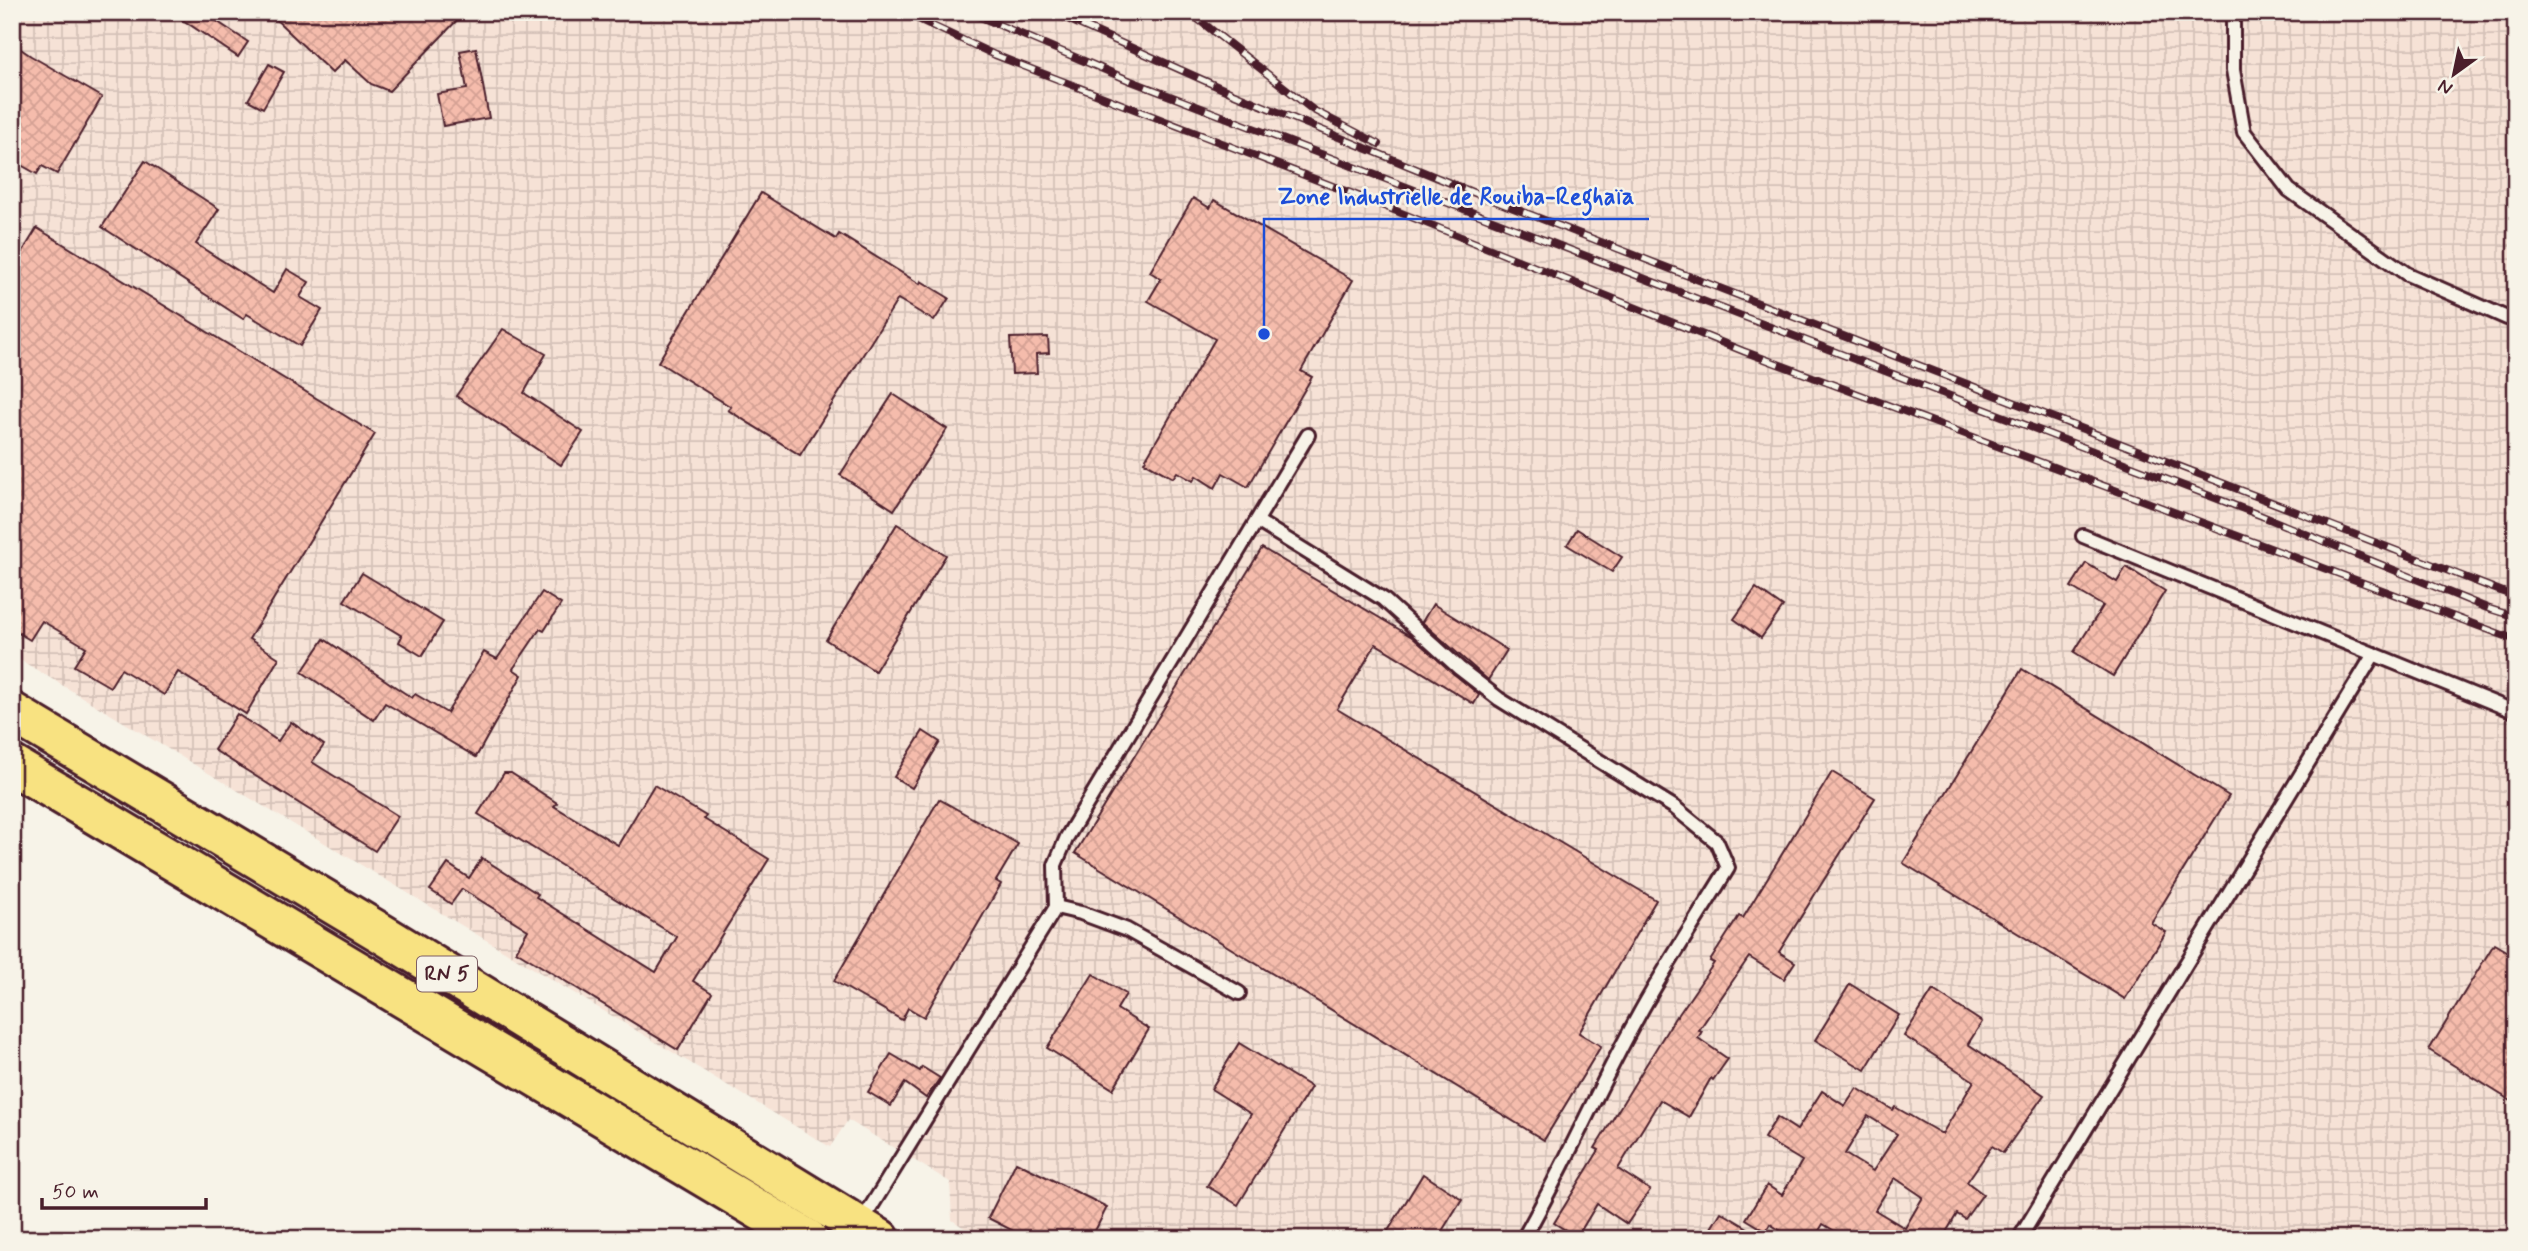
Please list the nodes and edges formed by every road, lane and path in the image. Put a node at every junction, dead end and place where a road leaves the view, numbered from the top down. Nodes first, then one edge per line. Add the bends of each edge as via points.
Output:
1 (2233, 12) edge
2 (2516, 319) edge
3 (1308, 435) dead end
4 (1257, 521) junction
5 (2083, 536) dead end
6 (2374, 654) junction
7 (12, 712) edge
8 (2516, 712) edge
9 (12, 765) edge
10 (1056, 906) junction
11 (1239, 993) dead end
12 (870, 1232) edge
13 (808, 1239) edge
14 (1523, 1239) edge
15 (2019, 1239) edge

1 - 2 lane via 2234,70 2244,132 2289,190 2407,274
3 - 4 lane
4 - 10 lane via 1067,837 1055,865
4 - 14 lane via 1383,599 1499,699 1674,807 1717,842 1728,868 1637,1017
5 - 6 lane
6 - 8 lane
6 - 15 lane
7 - 12 highway, RN 5
9 - 13 highway, RN 5
10 - 11 lane via 1127,930
10 - 12 lane

